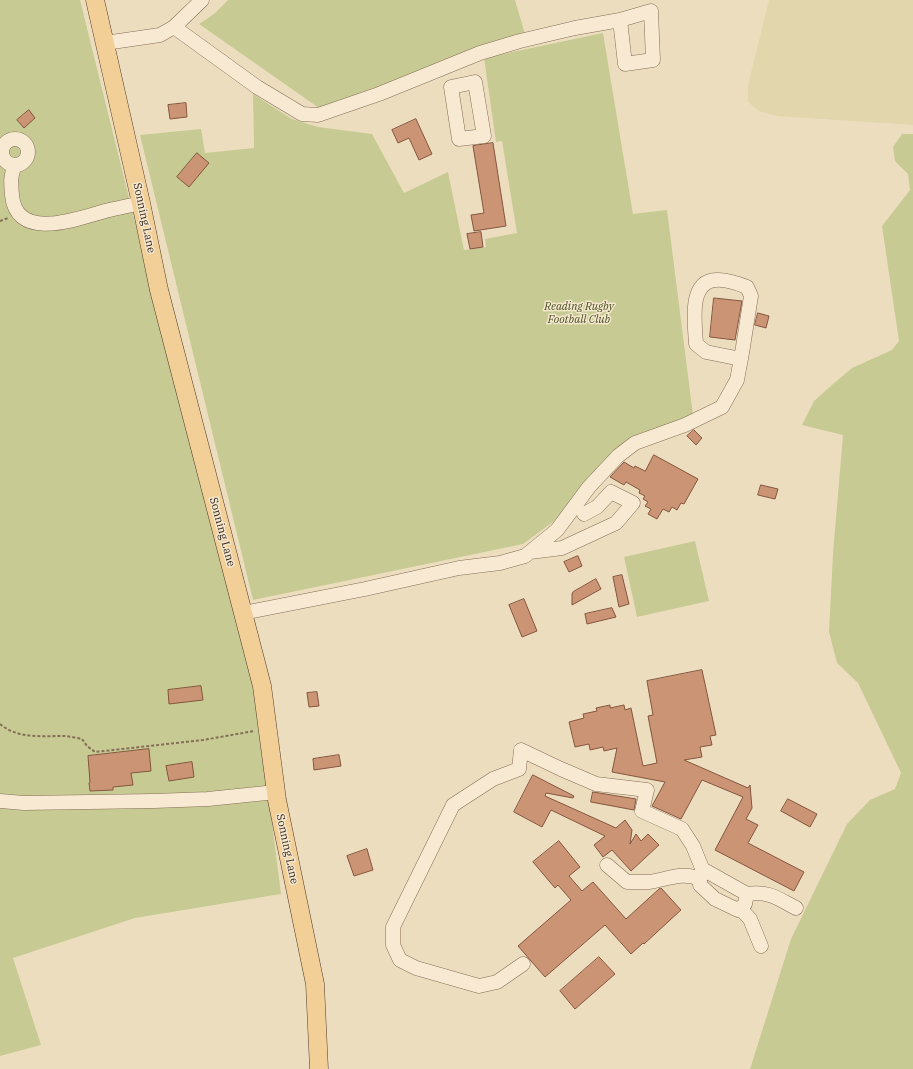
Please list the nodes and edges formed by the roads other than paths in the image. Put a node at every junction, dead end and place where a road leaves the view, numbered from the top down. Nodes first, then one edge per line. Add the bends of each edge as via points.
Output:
1 (95, 0) edge
2 (202, 0) edge
3 (620, 20) dead end
4 (174, 27) junction
5 (105, 43) junction
6 (453, 63) junction
7 (456, 86) dead end
8 (15, 165) dead end
9 (141, 203) junction
10 (741, 359) junction
11 (584, 514) dead end
12 (529, 553) junction
13 (243, 613) junction
14 (276, 792) junction
15 (0, 800) edge
16 (607, 865) dead end
17 (702, 876) junction
18 (747, 894) junction
19 (740, 908) junction
20 (796, 908) dead end
21 (761, 946) dead end
22 (523, 964) dead end
23 (319, 1069) edge

1 - 5 main road, Sonning Lane
2 - 4 street
3 - 6 street via 520,41
4 - 5 street via 160,35
4 - 6 street via 257,87 302,114 318,115 379,94
5 - 9 main road, Sonning Lane
6 - 7 street
8 - 9 street via 11,174 13,202 19,214 30,221 49,224 72,221
9 - 13 main road, Sonning Lane via 159,290
10 - 10 street via 751,296 747,287 715,280 704,284 697,292 694,318 696,344 706,352
10 - 12 street via 737,380 722,407 685,425 635,443 618,456 589,487 556,530
11 - 12 street via 596,507 611,492 633,503 616,523 562,548
12 - 13 street via 500,563 459,568
13 - 14 main road, Sonning Lane via 262,686
14 - 15 street via 154,801 24,803
14 - 23 main road, Sonning Lane via 315,984
16 - 17 street via 626,882 649,882 674,876
17 - 18 street via 706,871
17 - 19 street via 700,885 715,899 738,910
17 - 22 street via 693,846 682,829 642,811 647,790 596,784 521,750 519,769 493,779 453,805 393,927 393,945 400,960 416,968 479,986 497,982
18 - 19 street via 745,904
18 - 20 street via 768,893
19 - 21 street via 750,919

